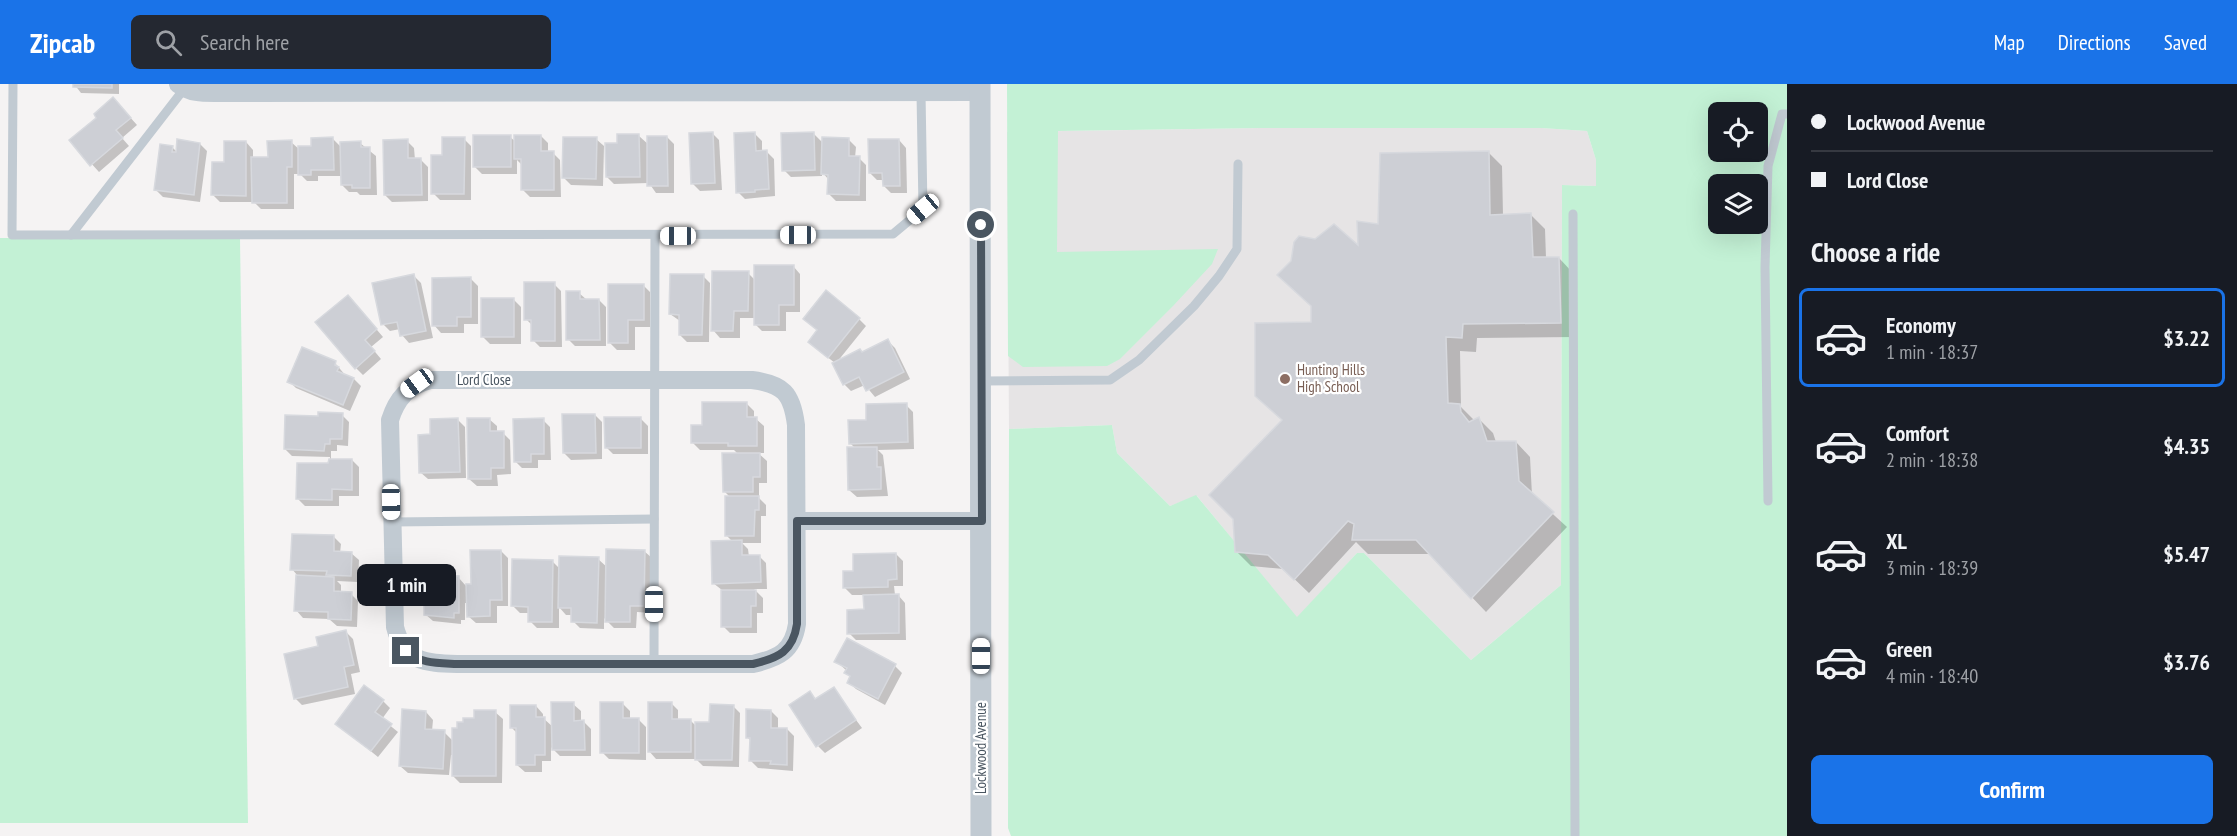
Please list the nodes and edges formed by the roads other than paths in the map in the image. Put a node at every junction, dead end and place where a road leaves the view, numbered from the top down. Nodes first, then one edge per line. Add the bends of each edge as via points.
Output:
1 (13, 84) edge
2 (181, 86) edge
3 (795, 88) edge
4 (980, 88) edge
5 (921, 93) junction
6 (1787, 114) edge
7 (1238, 164) dead end
8 (1573, 214) dead end
9 (71, 235) junction
10 (655, 236) junction
11 (654, 380) junction
12 (982, 381) junction
13 (1768, 501) dead end
14 (654, 519) junction
15 (797, 521) junction
16 (982, 521) junction
17 (392, 522) junction
18 (654, 664) junction
19 (981, 836) edge
20 (1575, 836) edge

1 - 9 lane via 12,235
2 - 3 street via 198,93
2 - 9 lane
3 - 5 street
4 - 5 street
4 - 12 street, Lockwood Avenue
5 - 10 lane via 923,209 893,234
6 - 13 lane via 1782,114 1768,166
7 - 12 lane via 1237,249 1194,306 1139,360 1110,380
8 - 20 lane
9 - 10 lane
10 - 11 lane
11 - 14 lane
11 - 15 street, Lord Close via 752,380 770,382 783,389 791,400 796,425
11 - 17 street, Lord Close via 417,383 398,400 390,420
12 - 16 street, Lockwood Avenue
14 - 17 lane
14 - 18 lane
15 - 16 street
15 - 18 street, Lord Close via 797,624 795,638 788,648 767,661 753,664
16 - 19 street, Lockwood Avenue
17 - 18 street, Lord Close via 395,627 398,641 415,658 457,664

